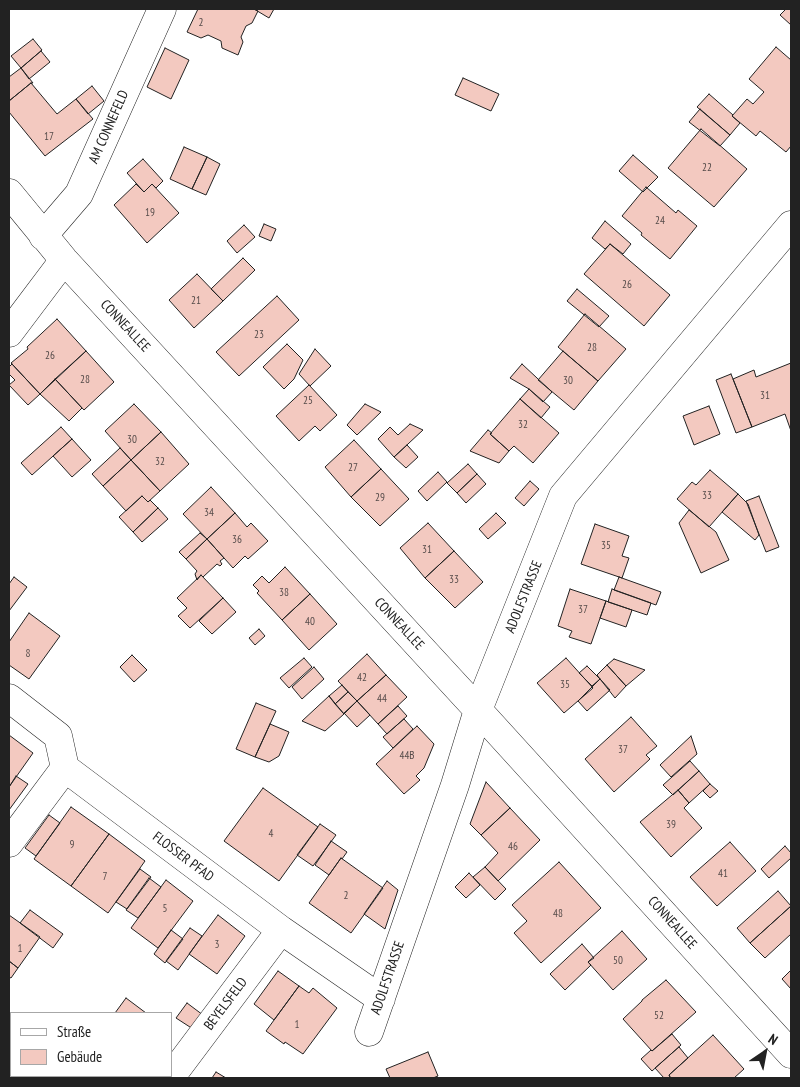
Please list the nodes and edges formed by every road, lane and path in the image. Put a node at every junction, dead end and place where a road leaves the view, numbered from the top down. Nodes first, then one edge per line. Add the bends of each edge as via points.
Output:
1 (162, 9) edge
2 (9, 194) edge
3 (791, 225) edge
4 (43, 236) junction
5 (64, 260) junction
6 (9, 333) edge
7 (9, 698) edge
8 (478, 710) junction
9 (65, 768) junction
10 (9, 843) edge
11 (281, 930) junction
12 (380, 999) junction
13 (370, 1032) dead end
14 (791, 1054) edge
15 (172, 1075) edge

1 - 4 street, AM CONNEFELD via 79,194
2 - 4 street, CONNEALLEE
3 - 8 street, ADOLFSTRASSE via 564,496
4 - 5 street, CONNEALLEE
5 - 6 street
5 - 8 street, CONNEALLEE
7 - 9 street via 58,736
8 - 12 street, ADOLFSTRASSE
8 - 14 street, CONNEALLEE
9 - 10 street
9 - 11 street, FLOSSER PFAD
11 - 12 street, FLOSSER PFAD
11 - 15 street, BEYELSFELD
12 - 13 street, ADOLFSTRASSE

